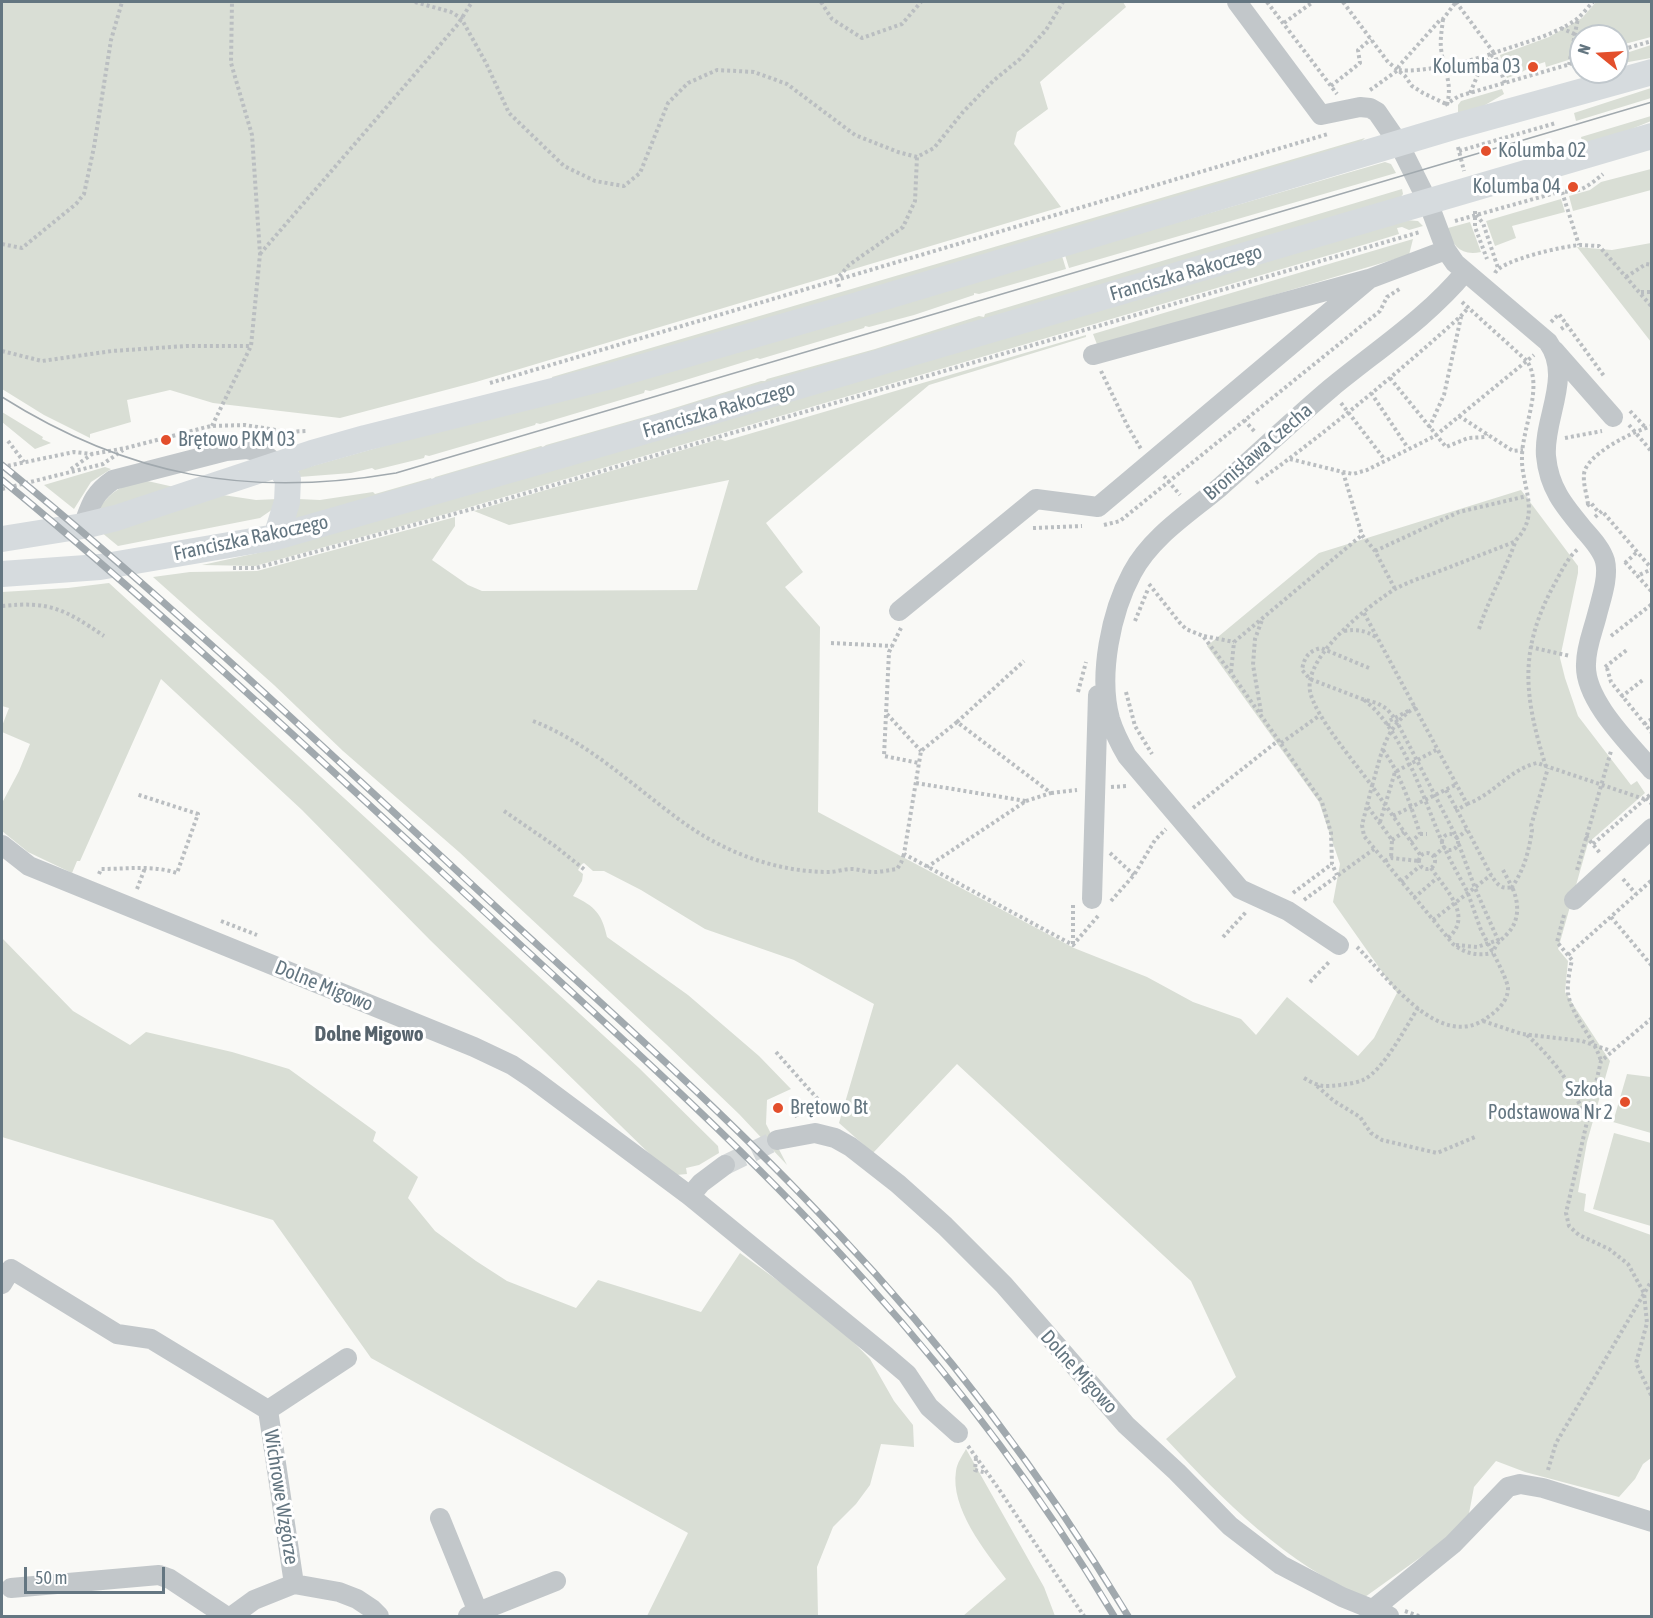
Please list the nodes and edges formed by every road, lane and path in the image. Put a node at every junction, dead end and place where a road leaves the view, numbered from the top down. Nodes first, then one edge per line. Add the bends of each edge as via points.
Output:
1 (122, 2) edge
2 (232, 2) edge
3 (416, 2) edge
4 (472, 2) edge
5 (821, 2) edge
6 (921, 2) edge
7 (1063, 2) edge
8 (1237, 2) edge
9 (1267, 2) edge
10 (1313, 2) edge
11 (1343, 2) edge
12 (1456, 2) edge
13 (1593, 2) edge
14 (461, 18) junction
15 (1578, 18) junction
16 (1443, 19) junction
17 (1284, 23) junction
18 (1577, 24) edge
19 (1560, 27) junction
20 (1569, 31) edge
21 (1371, 39) junction
22 (1652, 41) edge
23 (1629, 47) edge
24 (1494, 53) junction
25 (1446, 64) junction
26 (1569, 65) edge
27 (1398, 70) junction
28 (1652, 72) edge
29 (1504, 83) junction
30 (1330, 86) junction
31 (1376, 86) dead end
32 (1470, 93) junction
33 (1342, 100) dead end
34 (1450, 115) junction
35 (1564, 121) dead end
36 (1329, 134) dead end
37 (1652, 136) edge
38 (1399, 144) junction
39 (1459, 151) junction
40 (917, 157) junction
41 (1603, 174) dead end
42 (1469, 189) junction
43 (1562, 191) junction
44 (1428, 202) junction
45 (1476, 215) junction
46 (1449, 223) dead end
47 (2, 243) edge
48 (1579, 245) junction
49 (1446, 250) junction
50 (260, 254) junction
51 (1487, 259) dead end
52 (1652, 265) edge
53 (1498, 268) junction
54 (1465, 272) junction
55 (1626, 277) junction
56 (837, 279) junction
57 (1369, 279) junction
58 (1405, 286) dead end
59 (839, 287) dead end
60 (1486, 290) junction
61 (1449, 291) junction
62 (1640, 292) junction
63 (1652, 292) edge
64 (1652, 307) edge
65 (1468, 308) junction
66 (1461, 316) junction
67 (1568, 324) junction
68 (1552, 343) junction
69 (251, 346) junction
70 (2, 351) edge
71 (1527, 361) junction
72 (1097, 363) joint
73 (1599, 368) junction
74 (1390, 378) junction
75 (1582, 381) junction
76 (487, 384) dead end
77 (1610, 385) dead end
78 (1330, 389) junction
79 (1371, 393) junction
80 (1348, 411) junction
81 (1459, 416) junction
82 (1619, 420) junction
83 (1127, 425) dead end
84 (212, 426) junction
85 (1649, 427) edge
86 (1429, 428) junction
87 (1562, 429) dead end
88 (308, 431) dead end
89 (1635, 432) junction
90 (1487, 434) junction
91 (1435, 436) junction
92 (8, 441) dead end
93 (126, 448) junction
94 (1408, 448) junction
95 (1522, 450) junction
96 (1652, 452) edge
97 (92, 454) junction
98 (1289, 459) junction
99 (1385, 459) junction
100 (24, 462) junction
101 (278, 465) junction
102 (2, 467) edge
103 (68, 471) junction
104 (1343, 472) junction
105 (1171, 484) dead end
106 (2, 489) edge
107 (1248, 489) dead end
108 (1527, 495) junction
109 (1184, 500) dead end
110 (1588, 505) dead end
111 (1588, 514) dead end
112 (1086, 525) dead end
113 (1096, 525) dead end
114 (83, 526) junction
115 (1592, 529) junction
116 (1029, 530) dead end
117 (1362, 535) junction
118 (276, 537) junction
119 (2, 539) edge
120 (1516, 539) junction
121 (1375, 551) junction
122 (1637, 552) junction
123 (1619, 555) dead end
124 (1625, 563) junction
125 (2, 574) edge
126 (1153, 576) dead end
127 (1637, 576) junction
128 (1149, 584) junction
129 (1395, 589) junction
130 (1652, 592) edge
131 (1652, 604) edge
132 (2, 606) edge
133 (899, 610) joint
134 (1364, 613) junction
135 (1262, 619) junction
136 (1134, 624) dead end
137 (1479, 629) dead end
138 (1343, 632) junction
139 (104, 636) dead end
140 (1203, 636) junction
141 (1378, 638) junction
142 (1234, 642) junction
143 (831, 643) dead end
144 (892, 646) junction
145 (1609, 646) dead end
146 (1530, 647) junction
147 (1628, 649) dead end
148 (1326, 650) junction
149 (1560, 654) dead end
150 (1607, 655) dead end
151 (1024, 661) dead end
152 (1606, 667) junction
153 (1106, 668) junction
154 (1369, 668) dead end
155 (1231, 673) junction
156 (1310, 679) junction
157 (1644, 680) dead end
158 (1125, 689) dead end
159 (1622, 696) junction
160 (1362, 699) junction
161 (1414, 708) junction
162 (1604, 711) junction
163 (886, 714) junction
164 (1261, 715) junction
165 (1320, 715) junction
166 (1394, 717) junction
167 (1652, 718) edge
168 (533, 721) dead end
169 (957, 722) junction
170 (1397, 722) junction
171 (1644, 724) junction
172 (1389, 727) junction
173 (1617, 730) junction
174 (1652, 733) edge
175 (1280, 741) junction
176 (1438, 749) junction
177 (1383, 750) junction
178 (921, 751) junction
179 (1154, 757) dead end
180 (1416, 761) junction
181 (919, 763) junction
182 (1409, 765) junction
183 (1547, 767) junction
184 (1652, 770) edge
185 (1395, 772) junction
186 (916, 783) junction
187 (1457, 784) junction
188 (1601, 784) junction
189 (1114, 786) dead end
190 (1127, 786) dead end
191 (1372, 786) junction
192 (1075, 790) dead end
193 (1446, 790) junction
194 (1051, 793) junction
195 (1652, 793) edge
196 (136, 794) dead end
197 (1434, 796) junction
198 (1189, 798) dead end
199 (1645, 798) junction
200 (1026, 801) junction
201 (1425, 801) junction
202 (1467, 804) junction
203 (1652, 804) edge
204 (1385, 805) junction
205 (1196, 806) junction
206 (1367, 807) junction
207 (1410, 808) junction
208 (1457, 810) junction
209 (504, 811) dead end
210 (1203, 815) dead end
211 (1393, 816) junction
212 (1380, 822) junction
213 (1173, 824) junction
214 (1652, 828) edge
215 (1467, 830) junction
216 (1404, 832) junction
217 (1420, 834) junction
218 (1427, 834) dead end
219 (1392, 840) junction
220 (1457, 840) junction
221 (1411, 842) junction
222 (1443, 844) junction
223 (1593, 844) dead end
224 (2, 845) edge
225 (1103, 847) dead end
226 (1374, 849) junction
227 (904, 854) junction
228 (1421, 856) junction
229 (1433, 857) junction
230 (1391, 858) junction
231 (1385, 861) junction
232 (1332, 864) junction
233 (1419, 864) junction
234 (927, 867) junction
235 (145, 868) junction
236 (1431, 868) junction
237 (585, 870) dead end
238 (1503, 870) dead end
239 (1576, 872) dead end
240 (99, 874) dead end
241 (1134, 874) junction
242 (1337, 875) junction
243 (1491, 875) junction
244 (1437, 878) junction
245 (1652, 880) edge
246 (1401, 882) junction
247 (1512, 887) junction
248 (1475, 888) junction
249 (137, 889) dead end
250 (1467, 893) junction
251 (1414, 897) junction
252 (1092, 899) dead end
253 (1290, 903) junction
254 (1455, 903) junction
255 (1570, 906) joint
256 (1611, 917) junction
257 (1433, 920) junction
258 (1448, 938) junction
259 (1498, 940) junction
260 (1453, 944) junction
261 (1489, 944) junction
262 (1339, 945) junction
263 (1493, 953) junction
264 (1568, 955) junction
265 (1652, 966) edge
266 (1310, 982) dead end
267 (1418, 1008) junction
268 (1652, 1018) edge
269 (1483, 1021) junction
270 (1527, 1034) junction
271 (1594, 1044) junction
272 (1611, 1051) junction
273 (776, 1052) dead end
274 (1601, 1061) junction
275 (1304, 1078) dead end
276 (1317, 1086) junction
277 (1587, 1119) junction
278 (827, 1135) junction
279 (1475, 1137) dead end
280 (777, 1140) tunnel mouth
281 (725, 1165) tunnel mouth
282 (690, 1196) junction
283 (1652, 1280) edge
284 (2, 1284) edge
285 (1644, 1293) junction
286 (347, 1358) dead end
287 (1652, 1397) edge
288 (268, 1410) junction
289 (954, 1430) dead end
290 (976, 1458) dead end
291 (981, 1464) dead end
292 (987, 1473) junction
293 (1543, 1488) junction
294 (440, 1518) dead end
295 (1652, 1522) edge
296 (556, 1581) dead end
297 (294, 1584) junction
298 (10, 1588) dead end
299 (1389, 1613) edge
300 (473, 1614) edge
301 (226, 1617) edge
302 (232, 1617) edge
303 (379, 1617) edge
304 (1084, 1617) edge
305 (1419, 1617) edge

1 - 47 path via 111,40 84,194 22,248
2 - 50 path via 231,63 252,135
3 - 14 path
4 - 14 path
5 - 6 path via 831,19 862,38 902,24
7 - 40 path via 1046,30 1020,59 963,112 934,148
8 - 38 street via 1321,115 1348,108 1370,108
9 - 17 path
10 - 17 path
11 - 21 path
12 - 16 path
12 - 24 path
13 - 15 path
14 - 40 path via 509,113 564,166 595,181 624,186 640,174 668,103 688,82 717,70 754,72 787,84 855,135
14 - 50 path
15 - 18 path
15 - 19 path
16 - 25 path via 1441,50
16 - 27 path
17 - 30 path
19 - 20 path
19 - 24 path
21 - 27 path
21 - 30 path via 1358,50 1360,63
22 - 23 path
24 - 25 path
24 - 29 path
24 - 32 path via 1481,67
25 - 27 path
25 - 34 path
26 - 29 path
27 - 31 path
27 - 34 path
28 - 34 main road
29 - 32 path
30 - 33 path
32 - 34 path via 1459,96
34 - 38 main road
34 - 39 path
35 - 39 path
36 - 56 path
37 - 42 main road, Franciszka Rakoczego
38 - 44 street
38 - 101 main road via 839,311 604,378 365,438
39 - 42 path
40 - 56 path via 915,201 903,227 849,265
41 - 43 path via 1588,187
42 - 44 main road, Franciszka Rakoczego
42 - 45 path
43 - 45 path
43 - 48 path
44 - 49 street
44 - 118 main road, Franciszka Rakoczego
45 - 46 path
45 - 51 path via 1475,227
45 - 53 path via 1483,223
48 - 53 path via 1529,256
48 - 55 path via 1599,246
49 - 54 street
49 - 57 street
50 - 69 path
52 - 55 path via 1646,264
53 - 60 path via 1495,280
54 - 60 street
54 - 61 street, Bronisława Czecha
55 - 62 path
56 - 59 path
56 - 76 path
57 - 72 street
57 - 133 street via 1098,507 1036,499
58 - 113 path via 1387,297 1380,311 1120,521
60 - 65 path
60 - 68 street
61 - 65 path
61 - 78 street, Bronisława Czecha
62 - 63 path
62 - 64 path
65 - 66 path
65 - 71 path
66 - 74 path
66 - 86 path via 1444,395
67 - 68 path
67 - 68 path via 1559,314 1546,327
67 - 73 path
68 - 71 path
68 - 75 street
68 - 115 street via 1558,368 1546,453 1548,474 1554,491
69 - 70 path via 112,351 42,362
69 - 84 path
71 - 81 path
71 - 95 path via 1532,369 1533,388
72 - 83 path
73 - 75 path
73 - 77 path
74 - 79 path
74 - 86 path
75 - 82 street
78 - 80 path
78 - 153 street, Bronisława Czecha via 1156,540 1132,572 1119,603
79 - 80 path
79 - 94 path
80 - 98 path
80 - 99 path
81 - 90 path
81 - 91 path
82 - 85 path
82 - 87 path via 1560,438
82 - 89 path
82 - 89 path
84 - 88 path via 245,424 288,432
84 - 93 path
85 - 89 path
86 - 91 path
89 - 96 path
89 - 110 path via 1595,456 1586,466
90 - 91 path via 1446,447
90 - 95 path via 1513,451
91 - 94 path
92 - 100 path
93 - 97 path
93 - 103 path via 103,464
94 - 99 path
95 - 108 path
97 - 100 path via 74,452
97 - 103 path
98 - 104 path
98 - 107 path
99 - 104 path via 1367,470
100 - 102 path
101 - 114 main road
101 - 114 street via 263,453 247,449 215,453 113,480 100,488
101 - 118 main road via 288,479 287,501
103 - 106 path
104 - 117 path
105 - 109 path
108 - 120 path via 1528,517
108 - 121 path via 1459,512
111 - 115 path
112 - 116 path via 1035,526
114 - 119 main road
115 - 122 path via 1602,511
115 - 146 path via 1564,567 1541,611
115 - 162 street via 1606,571 1586,655 1586,671
117 - 121 path
117 - 135 path
118 - 125 main road, Franciszka Rakoczego via 100,567
120 - 129 path
120 - 137 path
121 - 129 path
122 - 124 path
122 - 127 path via 1652,569
123 - 124 path
124 - 127 path
126 - 128 path
127 - 130 path
128 - 136 path
128 - 140 path via 1186,629
129 - 134 path
131 - 145 path via 1611,636
132 - 139 path via 44,604 73,615
133 - 144 path via 906,618
134 - 138 path
134 - 141 path
135 - 142 path
135 - 164 path via 1252,665
138 - 141 path via 1357,629
138 - 148 path
140 - 142 path
140 - 155 path
141 - 161 path
142 - 155 path
143 - 144 path
144 - 163 path
146 - 149 path
146 - 183 path via 1529,704
147 - 152 path
148 - 154 path
148 - 156 path
148 - 156 path via 1315,649 1304,659 1302,670
150 - 152 path
151 - 169 path
152 - 159 path
153 - 213 street, Bronisława Czecha via 1110,717 1117,738
153 - 252 street, Bronisława Czecha via 1098,685
155 - 164 path
156 - 160 path
156 - 165 path via 1311,695
157 - 159 path
158 - 179 path via 1136,726
159 - 162 path
159 - 171 path
160 - 166 path via 1377,702
160 - 172 path via 1376,709
161 - 166 path
161 - 170 path
161 - 176 path
162 - 173 street
163 - 178 path
163 - 181 path via 884,756
164 - 175 path
165 - 175 path
165 - 191 path
166 - 170 path
166 - 172 path
167 - 171 path
168 - 227 path via 577,742 683,822 736,853 794,869 830,872 897,869
169 - 178 path
169 - 194 path
170 - 172 path
170 - 180 path
171 - 174 path
172 - 177 path
172 - 182 path
173 - 184 street
173 - 188 path
175 - 205 path
175 - 232 path via 1322,802
176 - 180 path
176 - 187 path
177 - 185 path
177 - 191 path
178 - 181 path
180 - 182 path
180 - 197 path
181 - 186 path
182 - 185 path
182 - 201 path
183 - 188 path
183 - 202 path via 1537,762 1528,765
183 - 247 path via 1527,857
185 - 204 path
185 - 207 path
186 - 200 path
186 - 227 path
187 - 193 path
187 - 202 path
188 - 199 path
188 - 239 path
189 - 190 path
191 - 204 path
191 - 206 path
192 - 194 path
193 - 197 path
193 - 208 path
194 - 200 path
195 - 199 path
196 - 235 path via 198,814 177,873
197 - 201 path
197 - 220 path
198 - 205 path
199 - 203 path
199 - 223 path
200 - 234 path
201 - 207 path
201 - 222 path
202 - 208 path
204 - 211 path
204 - 212 path
205 - 210 path
205 - 213 path
206 - 212 path
206 - 226 path via 1362,825 1364,837
207 - 211 path
207 - 217 path
208 - 215 path
209 - 237 path
211 - 216 path
212 - 219 path
213 - 241 path via 1155,840
213 - 253 street, Bronisława Czecha via 1240,889
214 - 255 street
215 - 220 path
215 - 243 path
216 - 219 path
216 - 221 path
217 - 218 path
217 - 221 path
219 - 230 path
220 - 222 path via 1448,835
220 - 222 path via 1453,850
220 - 248 path
221 - 228 path
222 - 229 path
222 - 250 path
224 - 282 street, Dolne Migowo via 29,866 512,1065
225 - 241 path
226 - 231 path
226 - 242 path
227 - 234 path
228 - 229 path
228 - 233 path
229 - 236 path
230 - 231 path
230 - 233 path
231 - 246 path
232 - 242 path
232 - 253 path
233 - 236 path via 1424,869
233 - 246 path
234 - 241 path via 1073,945
235 - 240 path via 101,869
235 - 249 path
236 - 244 path
238 - 247 path
242 - 253 path
243 - 247 path via 1497,885
243 - 248 path
244 - 251 path
244 - 254 path
245 - 256 path
246 - 251 path
247 - 259 path via 1516,917 1507,935
248 - 250 path
248 - 259 path
250 - 254 path
250 - 261 path
251 - 257 path
253 - 262 street, Bronisława Czecha
254 - 257 path
254 - 258 path via 1459,922
255 - 264 path via 1557,942
256 - 264 path
256 - 265 path
257 - 258 path
258 - 260 path
259 - 261 path
259 - 263 path
260 - 261 path
260 - 263 path via 1474,954
261 - 263 path
262 - 266 path
262 - 267 path via 1350,943 1357,948
263 - 269 path via 1508,989 1505,1000
264 - 271 path via 1572,960 1568,992
267 - 269 path via 1449,1026 1472,1027
267 - 276 path via 1380,1065 1364,1079
268 - 272 path
269 - 270 path
270 - 271 path
270 - 277 path via 1572,1086
271 - 272 path
271 - 274 path
272 - 274 path
273 - 278 path via 822,1104
274 - 277 path
275 - 276 path
276 - 279 path via 1360,1117 1371,1133 1382,1140 1437,1154
277 - 285 path via 1566,1221 1579,1235 1609,1249 1628,1264
278 - 280 street, Dolne Migowo via 804,1134
278 - 299 street, Dolne Migowo via 851,1147 945,1227 1004,1285 1126,1425 1230,1526 1281,1565
281 - 282 street
282 - 289 street, Dolne Migowo via 888,1357 906,1374 929,1407
283 - 285 path
284 - 288 street, Wichrowe Wzgórze via 11,1269 117,1334 151,1340
285 - 287 path via 1647,1323 1636,1363
285 - 293 path via 1556,1443
286 - 288 street, Wichrowe Wzgórze
288 - 297 street, Wichrowe Wzgórze
290 - 292 path via 975,1470
291 - 292 path
292 - 304 path
293 - 295 street
293 - 299 street via 1520,1484 1508,1487
294 - 300 street
296 - 300 street
297 - 302 street, Wichrowe Wzgórze via 254,1600
297 - 303 street, Wichrowe Wzgórze via 339,1592 357,1599
298 - 301 street via 159,1575
299 - 305 path

